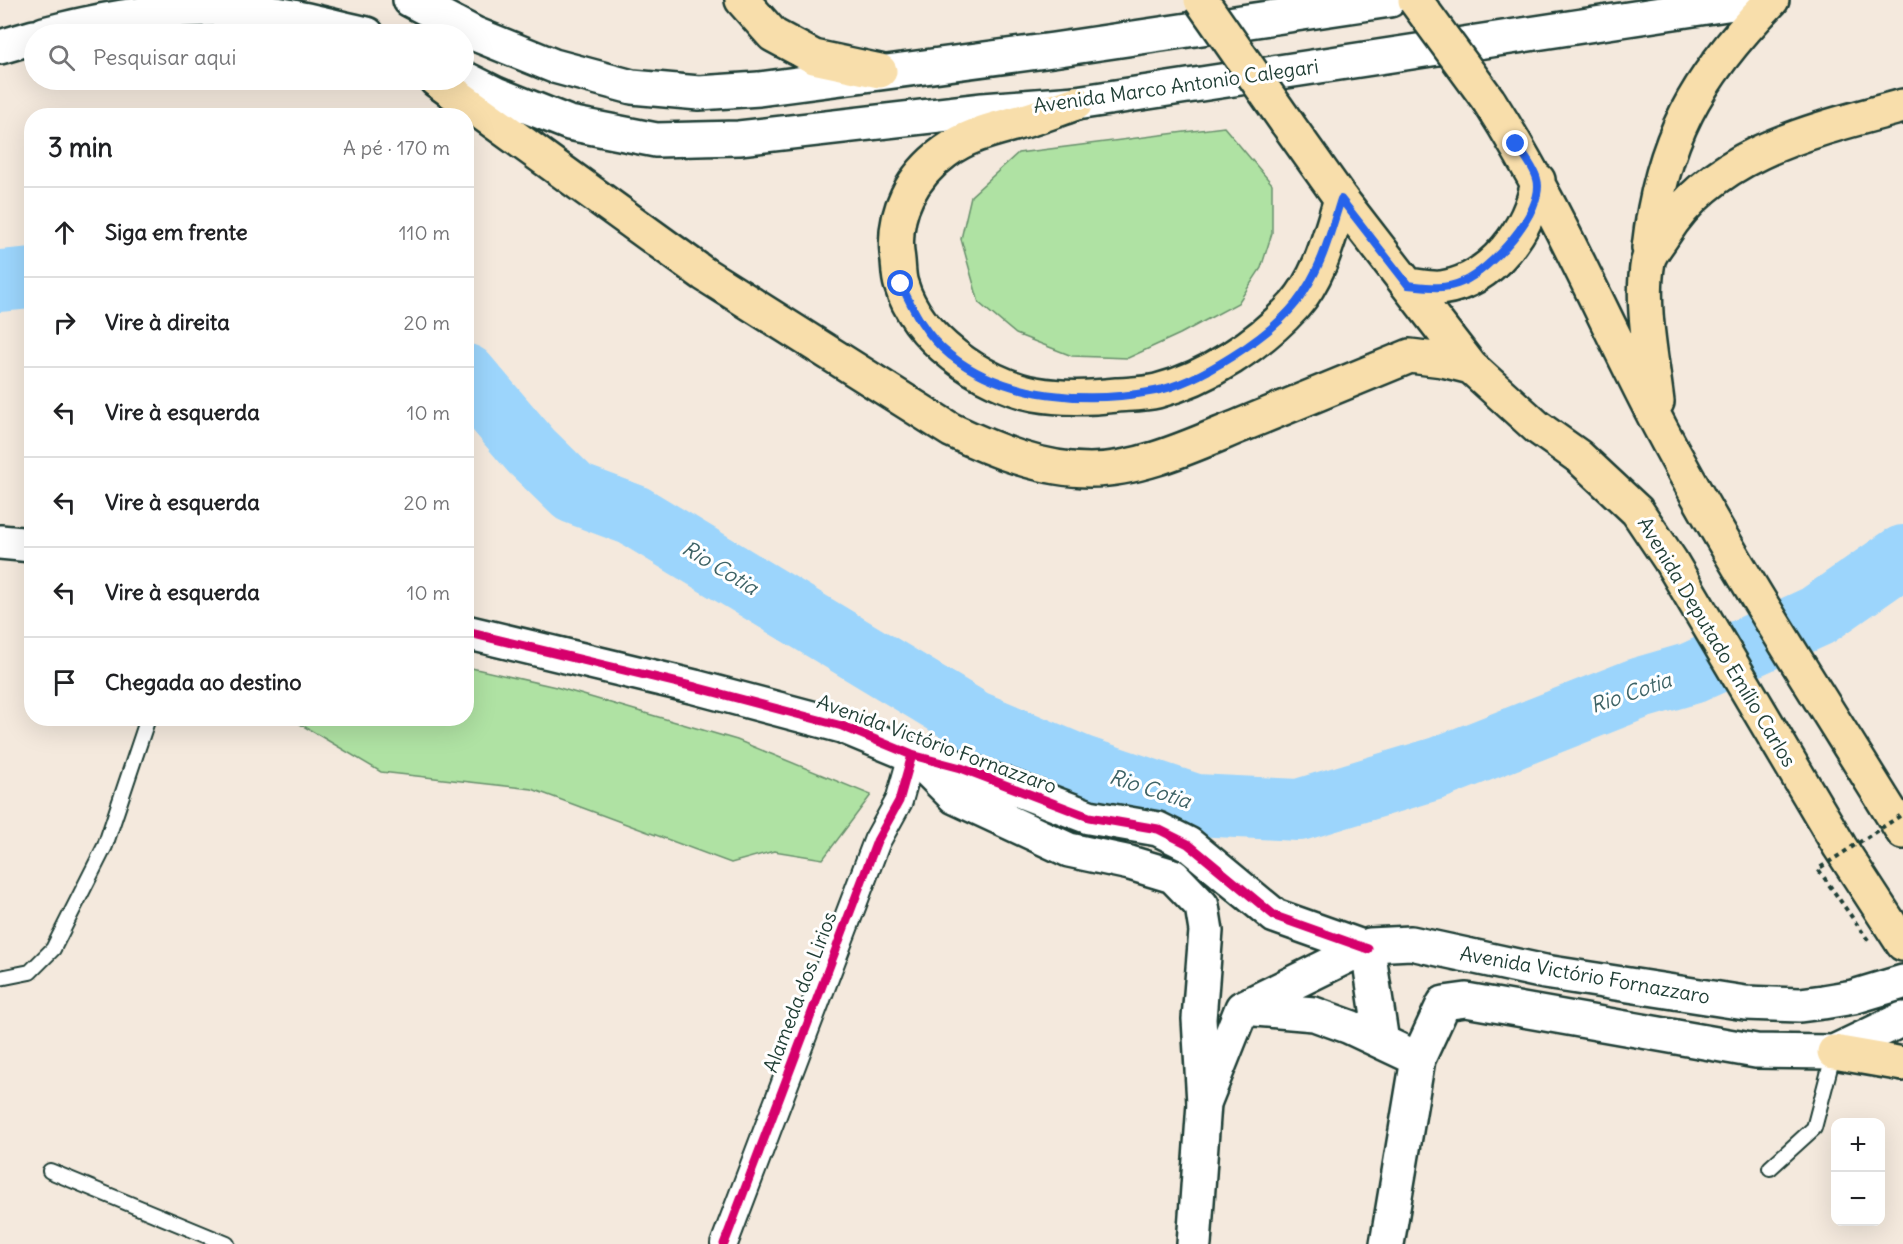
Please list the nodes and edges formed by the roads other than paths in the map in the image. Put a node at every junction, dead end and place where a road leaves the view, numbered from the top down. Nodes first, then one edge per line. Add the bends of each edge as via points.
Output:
1 (410, 0) edge
2 (742, 0) edge
3 (1201, 0) edge
4 (1390, 0) edge
5 (1415, 0) edge
6 (1753, 0) edge
7 (1772, 0) edge
8 (81, 24) edge
9 (323, 24) edge
10 (457, 24) edge
11 (474, 33) edge
12 (24, 40) edge
13 (0, 47) edge
14 (880, 71) junction
15 (474, 83) edge
16 (450, 90) edge
17 (1076, 103) junction
18 (1903, 106) edge
19 (1538, 180) junction
20 (1341, 199) junction
21 (1648, 259) junction
22 (1408, 285) junction
23 (1472, 367) junction
24 (1660, 428) junction
25 (0, 542) edge
26 (24, 544) edge
27 (474, 634) edge
28 (145, 726) edge
29 (912, 755) junction
30 (1903, 832) edge
31 (1903, 944) edge
32 (1369, 947) junction
33 (0, 978) edge
34 (1903, 982) edge
35 (1242, 1008) junction
36 (1903, 1019) edge
37 (1382, 1042) junction
38 (1834, 1052) junction
39 (1418, 1059) junction
40 (1903, 1064) edge
41 (1204, 1102) junction
42 (1770, 1168) dead end
43 (50, 1171) dead end
44 (1197, 1239) edge
45 (227, 1244) edge
46 (724, 1244) edge
47 (1387, 1244) edge

1 - 10 main road
2 - 14 main road via 773,35 814,57
3 - 20 main road, Avenida Deputado Emílio Carlos, bridge
4 - 14 main road via 1053,50
5 - 19 main road, bridge via 1489,101
6 - 17 main road, Avenida Marco Antonio Calegari
7 - 21 main road via 1734,39 1682,118 1664,164
8 - 9 main road via 161,11 228,9
11 - 14 main road via 554,66 632,87 699,93 759,89
12 - 13 main road
15 - 17 main road, Avenida Marco Antonio Calegari via 569,123 656,140 739,138
16 - 23 main road via 704,274 951,430 994,451 1090,470 1145,461 1410,356
17 - 20 main road via 982,132 946,151 916,177 903,202 896,242 901,284 918,320 950,355 992,378 1034,394 1089,398 1157,391 1216,367 1266,333 1295,304 1317,273
18 - 21 main road via 1761,151 1716,177 1679,210
19 - 22 main road via 1529,213 1498,259 1461,283 1439,288
19 - 24 main road
20 - 22 main road, Avenida Deputado Emílio Carlos
21 - 24 main road via 1647,315
22 - 23 main road, Avenida Deputado Emílio Carlos
23 - 31 main road, Avenida Deputado Emílio Carlos via 1638,511 1840,847
24 - 30 main road via 1724,541
25 - 26 main road
27 - 29 main road, Avenida Victório Fornazzaro via 842,726
28 - 33 lane via 105,846 53,949 30,972
29 - 32 main road, Avenida Victório Fornazzaro via 961,768 1089,817 1158,829 1188,844 1275,916
29 - 41 main road via 956,797 1069,850 1173,876 1202,906 1206,931 1199,1019
29 - 46 street, Alameda dos Lirios via 899,801 877,842
32 - 34 main road, Avenida Victório Fornazzaro via 1411,943 1527,968 1745,1003 1800,1005 1853,997
32 - 35 main road
32 - 37 main road
35 - 37 main road via 1314,1014
35 - 41 main road
36 - 38 main road
37 - 39 main road
38 - 39 main road via 1756,1051 1466,1000 1444,1004
38 - 40 main road
38 - 42 lane via 1814,1128
39 - 47 main road
41 - 44 main road
43 - 45 lane

